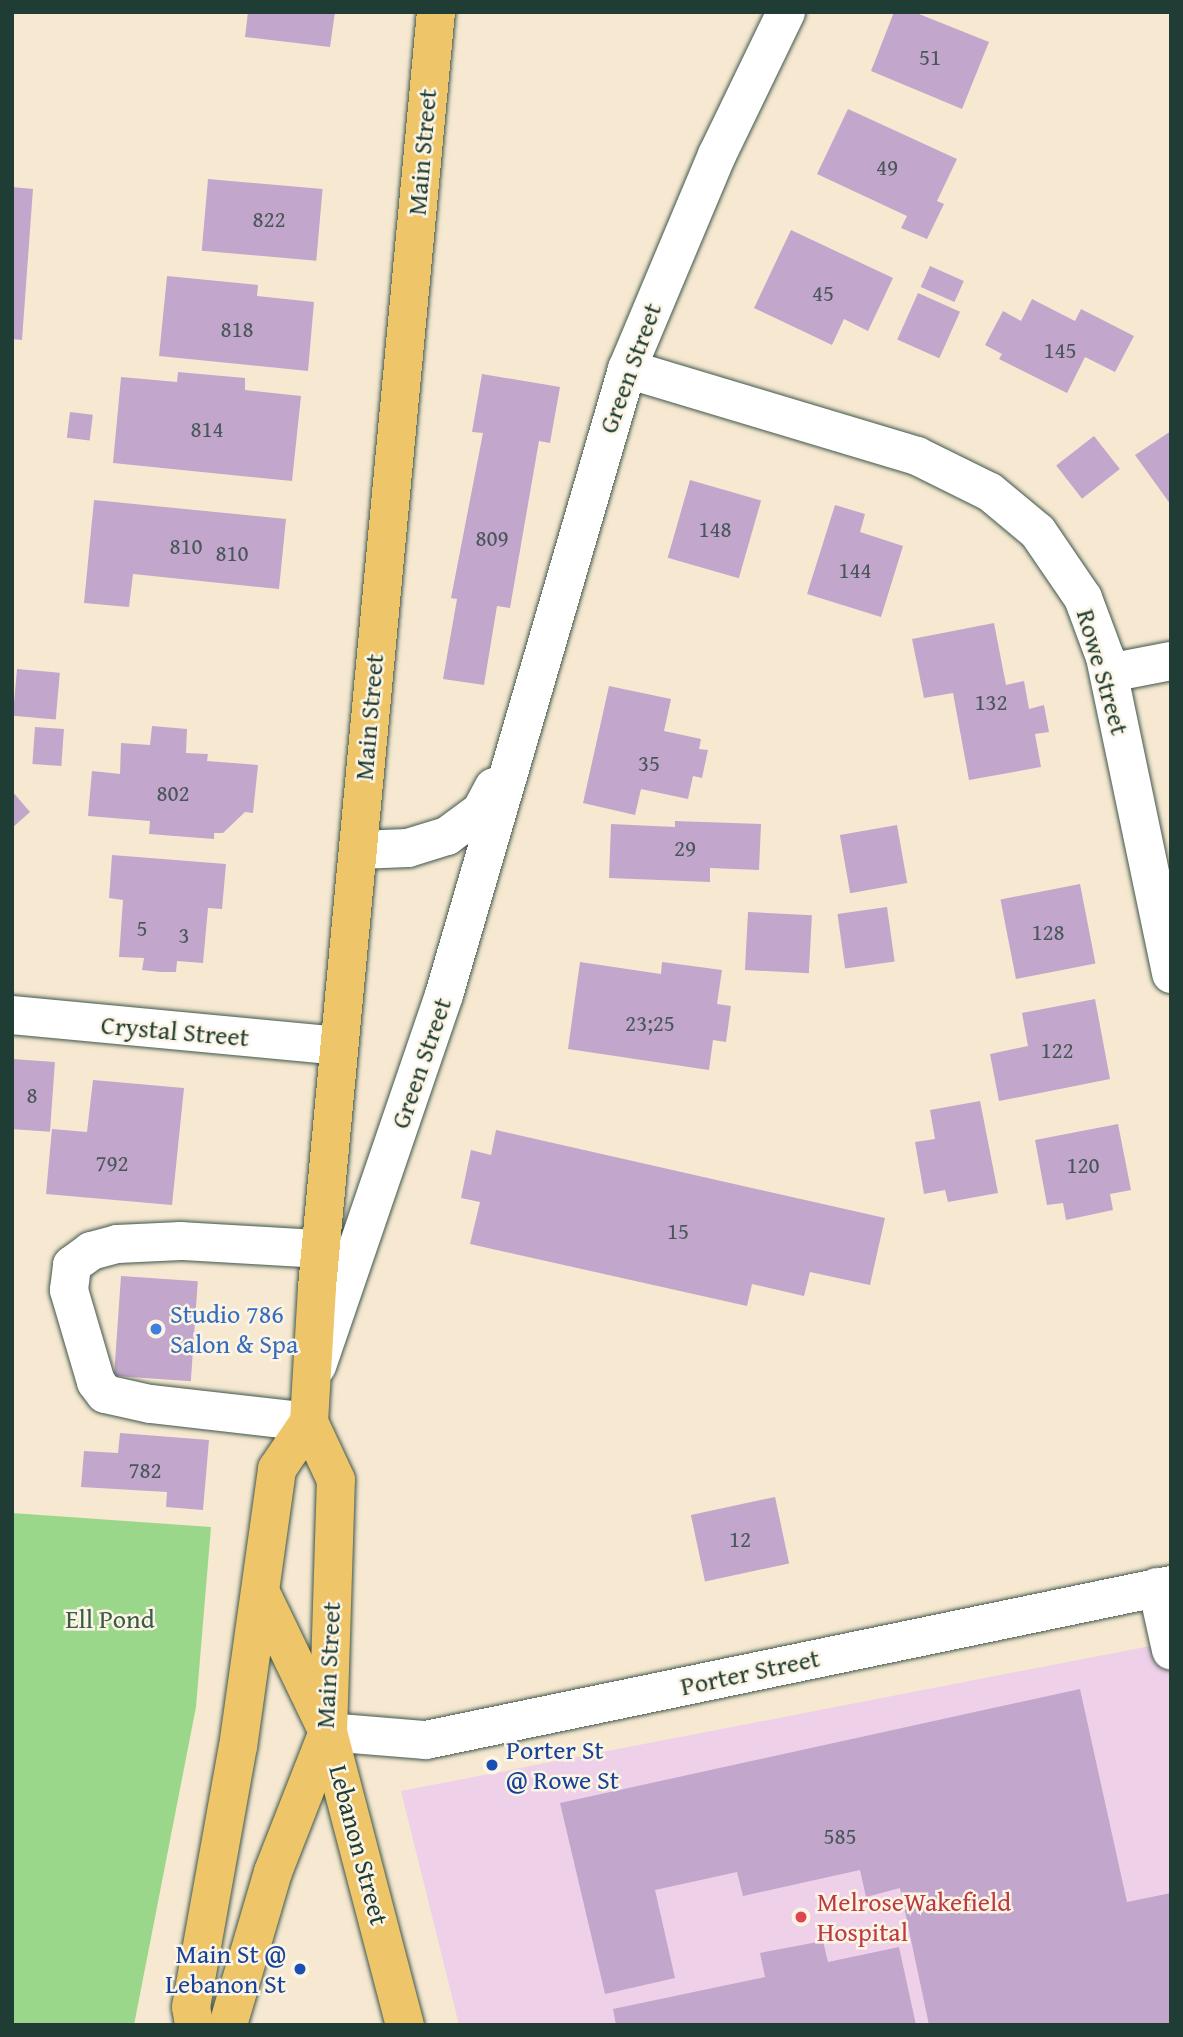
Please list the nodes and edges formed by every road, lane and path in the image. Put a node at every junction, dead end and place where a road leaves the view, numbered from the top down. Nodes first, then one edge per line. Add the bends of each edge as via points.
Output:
1 (436, 12) edge
2 (786, 12) edge
3 (627, 369) junction
4 (1171, 661) edge
5 (1109, 673) junction
6 (515, 740) junction
7 (358, 850) junction
8 (1171, 974) edge
9 (12, 1015) edge
10 (339, 1046) junction
11 (320, 1250) junction
12 (312, 1381) junction
13 (309, 1422) junction
14 (1164, 1586) edge
15 (262, 1595) junction
16 (1171, 1650) edge
17 (328, 1732) junction
18 (194, 2025) edge
19 (228, 2025) edge
20 (405, 2025) edge

1 - 7 main road, Main Street
2 - 3 street, Green Street via 717,155
3 - 5 street, Rowe Street via 918,456 990,492 1038,532 1067,570 1092,618
3 - 6 street, Green Street
4 - 5 street
5 - 8 street, Rowe Street
6 - 7 street, Green Street via 487,802 461,828 431,843
6 - 12 street, Green Street via 444,995
7 - 10 main road, Main Street
9 - 10 street, Crystal Street
10 - 11 main road, Main Street
11 - 12 main road, Main Street
11 - 13 street via 181,1241 117,1244 91,1251 72,1265 69,1290 96,1382 106,1394 150,1404
12 - 13 main road, Main Street
13 - 15 main road via 277,1469
13 - 17 main road, Main Street via 337,1480
14 - 16 street
14 - 17 street, Porter Street via 426,1740
15 - 17 main road, Lebanon Street
15 - 18 main road via 191,2007
17 - 19 main road, Main Street via 273,1872
17 - 20 main road, Lebanon Street

